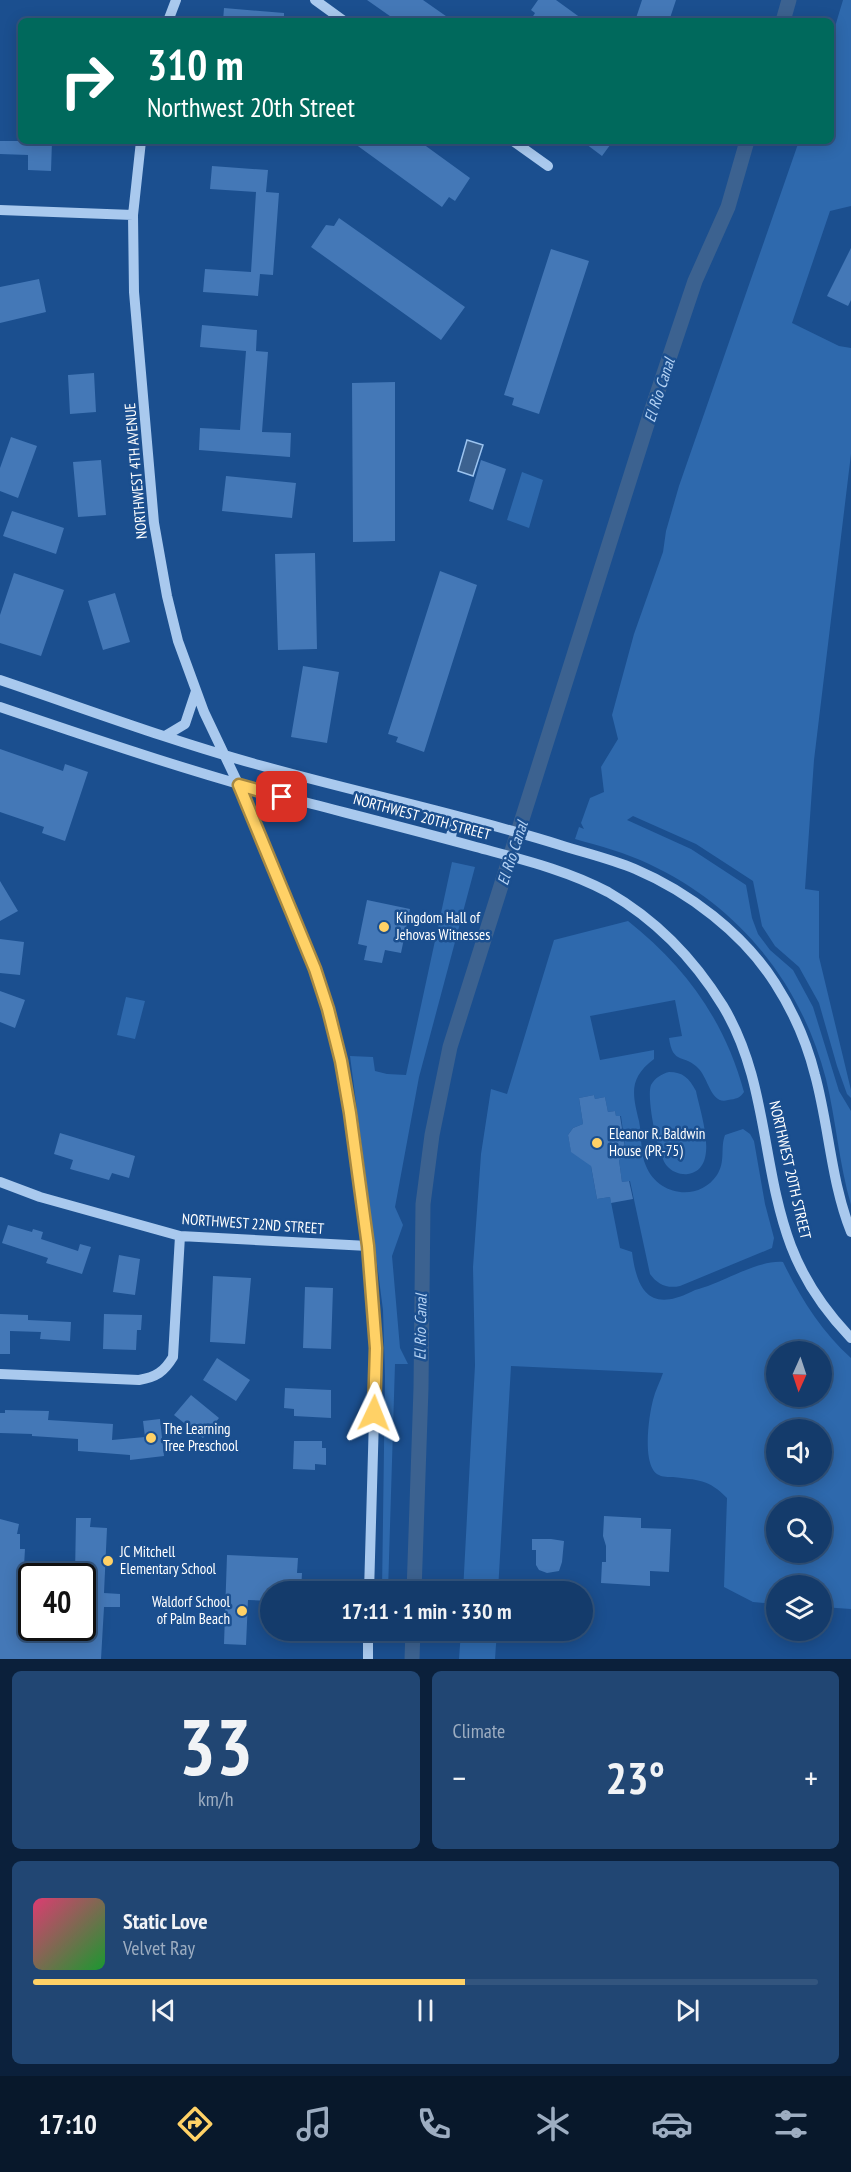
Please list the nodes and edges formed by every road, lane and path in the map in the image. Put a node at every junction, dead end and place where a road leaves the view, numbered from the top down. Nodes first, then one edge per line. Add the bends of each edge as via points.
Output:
1 (176, 0) edge
2 (315, 0) edge
3 (169, 18) edge
4 (340, 18) edge
5 (141, 144) edge
6 (517, 144) edge
7 (548, 165) dead end
8 (0, 210) edge
9 (133, 215) junction
10 (0, 680) edge
11 (196, 690) junction
12 (0, 707) edge
13 (165, 736) junction
14 (224, 755) junction
15 (239, 785) junction
16 (456, 816) junction
17 (450, 840) junction
18 (0, 1182) edge
19 (851, 1232) edge
20 (180, 1236) junction
21 (368, 1246) junction
22 (851, 1338) edge
23 (0, 1374) edge
24 (369, 1581) edge
25 (368, 1641) edge
26 (368, 1659) edge

1 - 3 street
2 - 4 street
5 - 9 street, NORTHWEST 4TH AVENUE
6 - 7 street
8 - 9 street
9 - 11 street, NORTHWEST 4TH AVENUE via 134,291 154,523 178,641
10 - 13 street, NORTHWEST 20TH STREET
11 - 13 street via 185,724
11 - 14 street, NORTHWEST 4TH AVENUE
12 - 15 street, NORTHWEST 20TH STREET
13 - 14 street, NORTHWEST 20TH STREET
14 - 15 street, NORTHWEST 4TH AVENUE
14 - 16 street, NORTHWEST 20TH STREET
15 - 17 street, NORTHWEST 20TH STREET
15 - 21 street, NORTHWEST 4TH AVENUE via 328,1009 350,1113
16 - 17 street
16 - 19 street, NORTHWEST 20TH STREET via 634,868 680,892 722,922 742,942 773,980 798,1027 816,1076 842,1208
17 - 22 street, NORTHWEST 20TH STREET via 586,881 631,907 670,939 706,981 736,1030 751,1070 780,1207 796,1258 831,1317
18 - 20 street, NORTHWEST 22ND STREET
20 - 21 street, NORTHWEST 22ND STREET
20 - 23 street via 173,1357 165,1370 139,1380
21 - 24 street, NORTHWEST 4TH AVENUE via 376,1348
25 - 26 street

